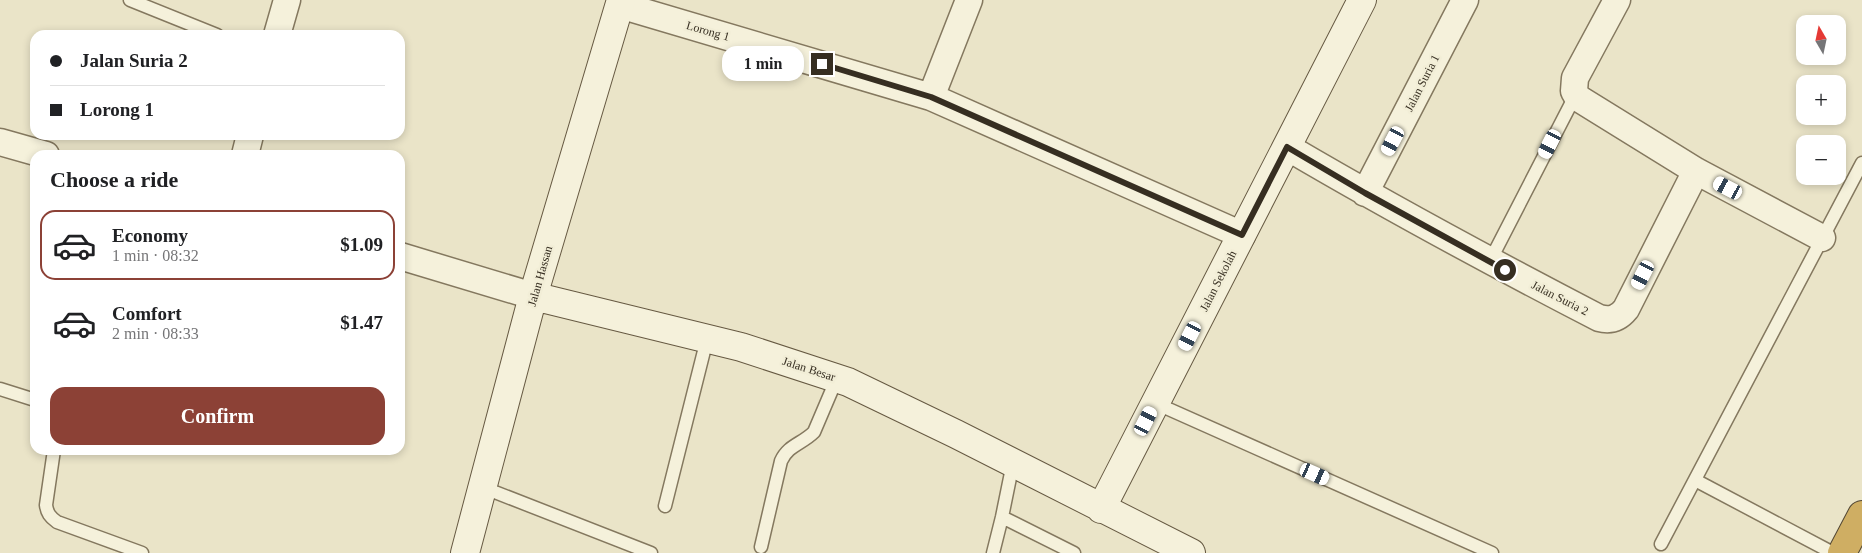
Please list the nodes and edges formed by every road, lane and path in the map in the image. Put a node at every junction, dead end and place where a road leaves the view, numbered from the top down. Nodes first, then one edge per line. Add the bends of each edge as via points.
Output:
1 (130, 0) edge
2 (287, 0) edge
3 (968, 0) edge
4 (1362, 0) edge
5 (1465, 0) edge
6 (1617, 0) edge
7 (621, 2) edge
8 (205, 30) edge
9 (278, 30) edge
10 (1576, 94) junction
11 (931, 97) junction
12 (0, 142) edge
13 (1287, 147) junction
14 (30, 150) edge
15 (1862, 163) edge
16 (1696, 171) junction
17 (1365, 193) junction
18 (1242, 235) junction
19 (1822, 238) junction
20 (405, 258) edge
21 (1490, 262) junction
22 (533, 296) junction
23 (707, 339) junction
24 (837, 378) junction
25 (0, 389) edge
26 (30, 398) edge
27 (1155, 403) junction
28 (53, 455) edge
29 (1014, 463) junction
30 (1695, 480) junction
31 (482, 487) junction
32 (665, 506) dead end
33 (1101, 508) junction
34 (1862, 515) edge
35 (1002, 517) junction
36 (1661, 544) dead end
37 (761, 547) dead end
38 (142, 553) edge
39 (465, 553) edge
40 (651, 553) edge
41 (993, 553) edge
42 (1074, 553) edge
43 (1191, 553) edge
44 (1492, 553) edge
45 (1833, 553) edge
46 (1842, 553) edge

1 - 8 lane
2 - 9 street
3 - 11 street
4 - 13 street, Jalan Sekolah
5 - 17 street, Jalan Suria 1
6 - 10 street via 1575,78
7 - 11 street, Lorong 1
7 - 22 street, Jalan Hassan
10 - 16 street via 1583,102
10 - 21 lane
11 - 18 street, Lorong 1
12 - 14 street
13 - 17 street, Jalan Suria 2
13 - 18 street, Jalan Sekolah
15 - 19 lane
16 - 19 street
16 - 21 street, Jalan Suria 2 via 1626,309 1614,319 1598,318
17 - 21 street, Jalan Suria 2
18 - 27 street, Jalan Sekolah
19 - 30 lane
20 - 22 street, Jalan Besar
22 - 23 street, Jalan Besar
22 - 31 street, Jalan Hassan
23 - 24 street, Jalan Besar
23 - 32 lane
24 - 29 street, Jalan Besar
24 - 37 lane via 814,432 786,451
25 - 26 lane
27 - 33 street, Jalan Sekolah
27 - 44 lane
28 - 38 lane via 46,505 51,518
29 - 33 street, Jalan Besar
29 - 35 lane
30 - 36 lane
30 - 45 lane
31 - 39 street, Jalan Hassan
31 - 40 lane
33 - 43 street, Jalan Besar
34 - 46 highway
35 - 41 lane
35 - 42 lane

